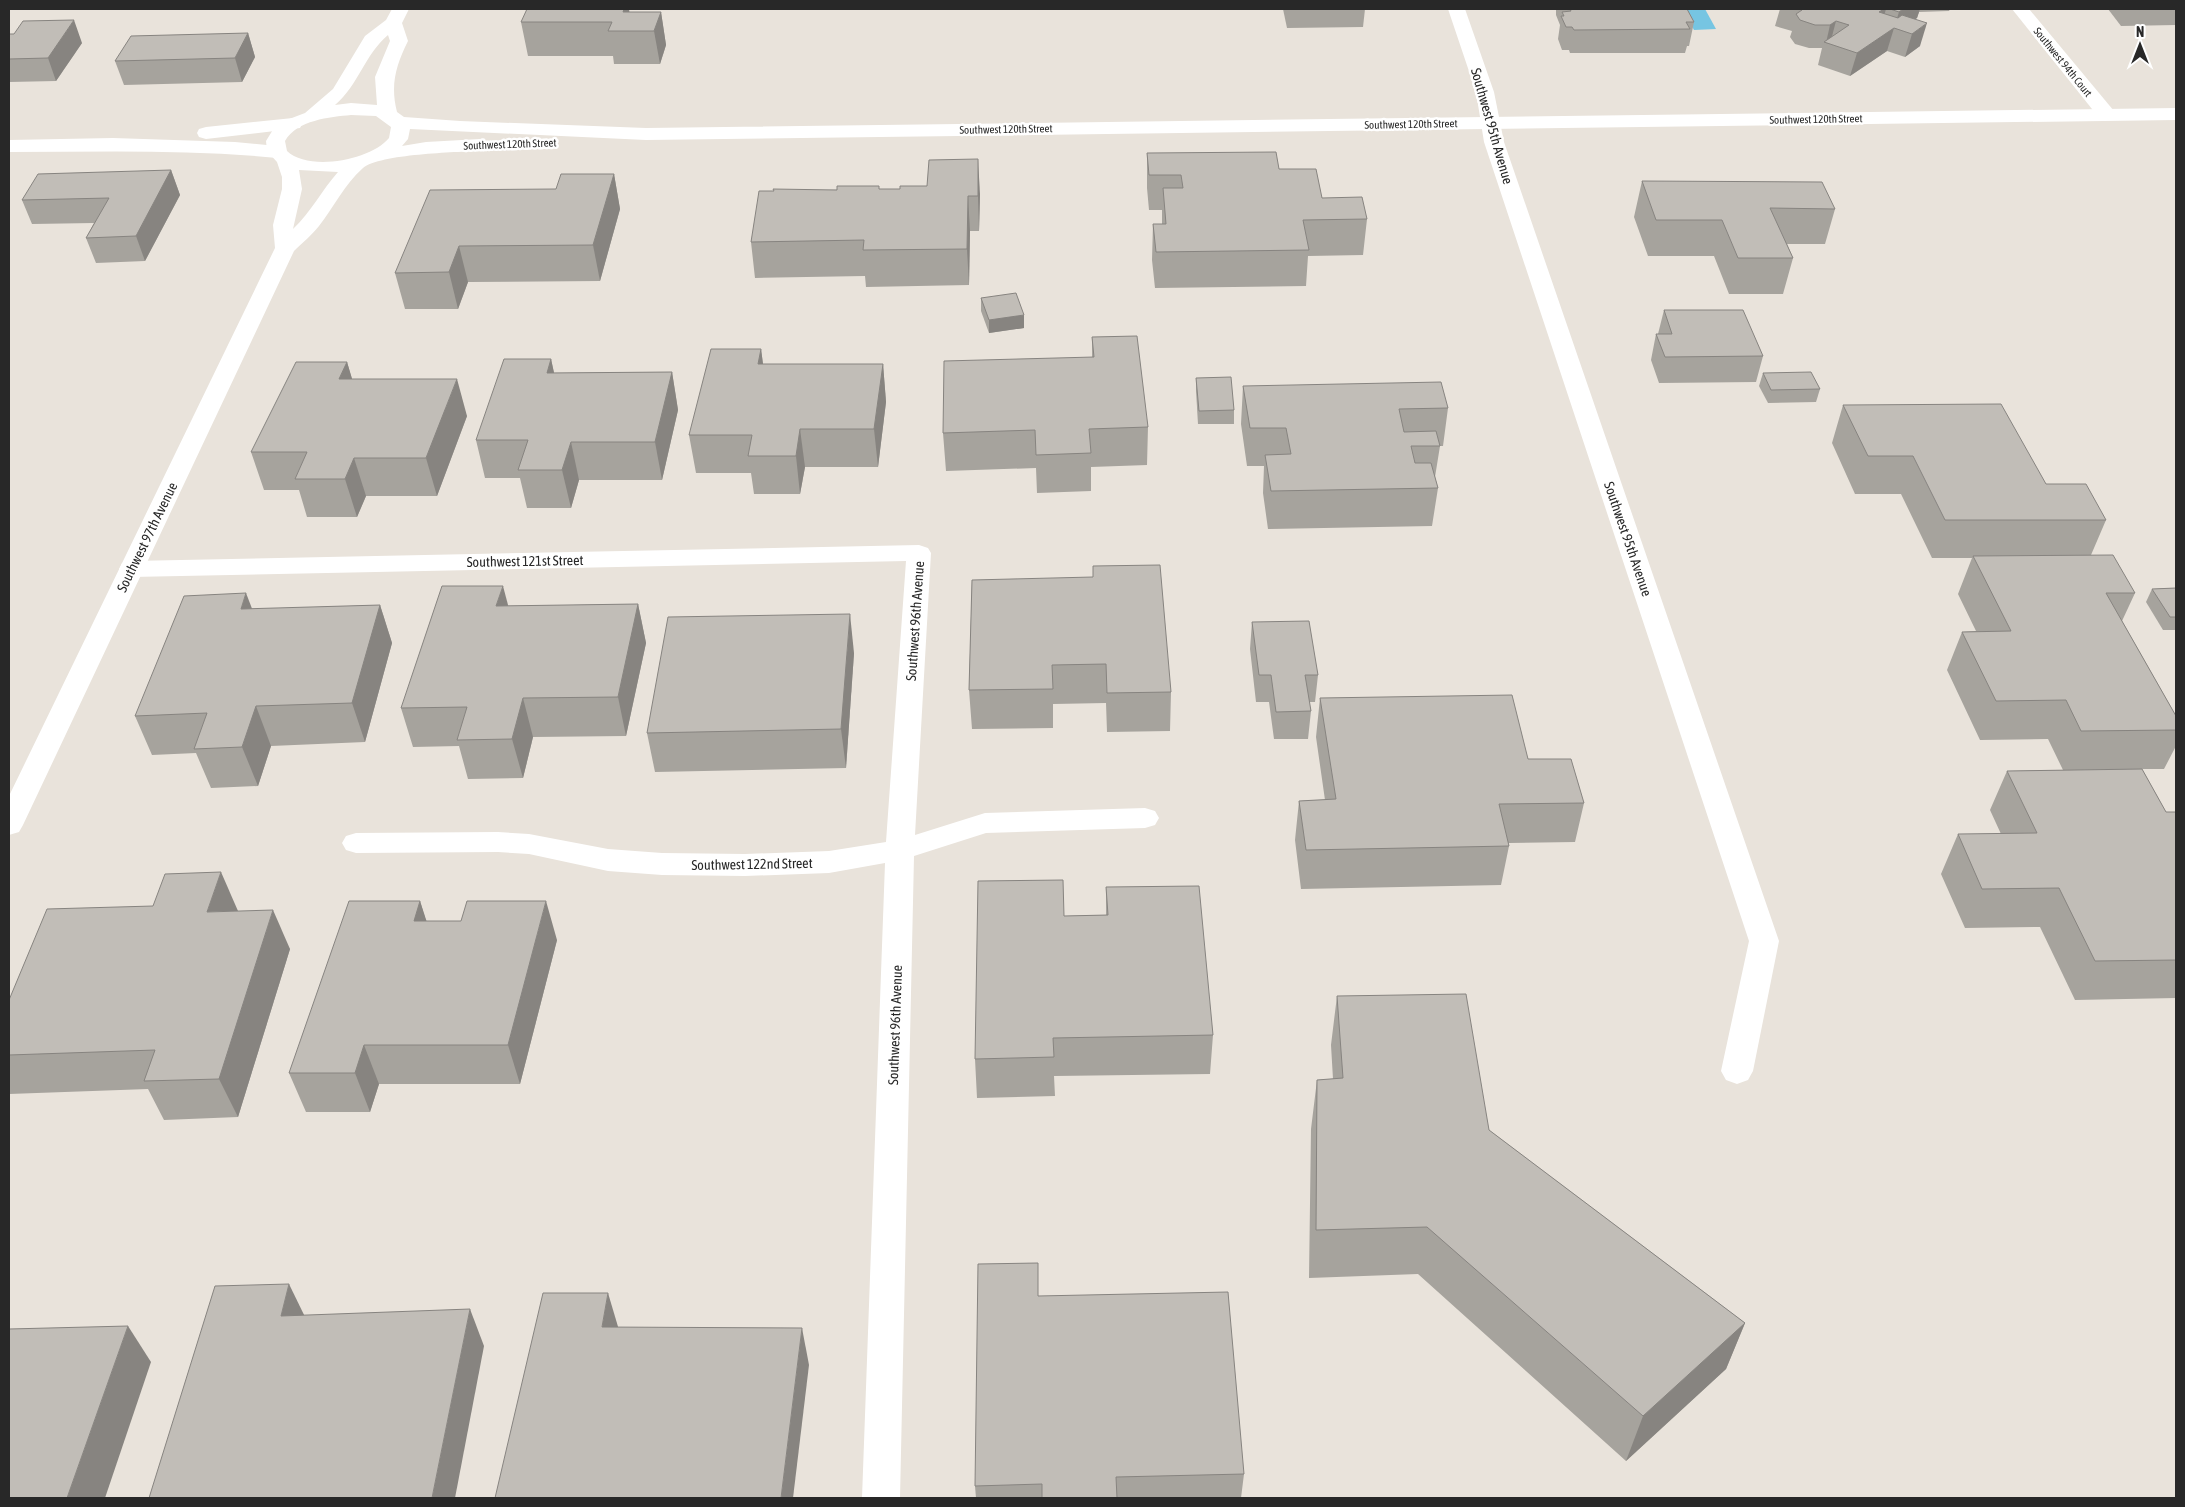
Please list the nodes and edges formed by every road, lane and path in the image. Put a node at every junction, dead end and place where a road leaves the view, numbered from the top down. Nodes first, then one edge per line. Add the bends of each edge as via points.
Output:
1 (1456, 9) edge
2 (2020, 9) edge
3 (396, 16) edge
4 (2176, 114) edge
5 (2107, 115) junction
6 (393, 118) junction
7 (301, 120) junction
8 (1491, 123) junction
9 (646, 134) junction
10 (113, 144) junction
11 (9, 146) edge
12 (281, 156) junction
13 (366, 160) junction
14 (285, 248) junction
15 (919, 553) joint
16 (132, 569) junction
17 (1145, 818) dead end
18 (9, 825) edge
19 (356, 843) dead end
20 (900, 850) junction
21 (1737, 1071) dead end
22 (881, 1498) edge

1 - 8 street, Southwest 95th Avenue via 1485,92
2 - 5 street, Southwest 94th Court
3 - 6 street via 398,41 388,63 382,93
3 - 7 street via 371,40 340,92
4 - 5 street, Southwest 120th Street
5 - 8 street, Southwest 120th Street
6 - 7 street, Southwest 120th Street via 372,110 352,109
6 - 9 street, Southwest 120th Street via 451,128 591,129
6 - 13 street, Southwest 97th Avenue via 402,131 398,140 389,149
7 - 10 street
7 - 12 street via 280,133 276,144
8 - 9 street, Southwest 120th Street
8 - 21 street, Southwest 95th Avenue via 1494,142 1764,941
9 - 13 street, Southwest 120th Street via 590,142 426,148
10 - 11 street
10 - 12 street via 235,148
12 - 13 street, Southwest 120th Street via 299,165 316,167
12 - 14 street, Southwest 97th Avenue via 292,177 283,225
13 - 14 street, Southwest 97th Avenue via 334,188 311,223
14 - 16 street, Southwest 97th Avenue
15 - 16 street, Southwest 121st Street
15 - 20 street, Southwest 96th Avenue
16 - 18 street, Southwest 97th Avenue
17 - 20 street, Southwest 122nd Street via 985,823
19 - 20 street, Southwest 122nd Street via 473,840 529,844 608,860 662,864 829,862
20 - 22 street, Southwest 96th Avenue

